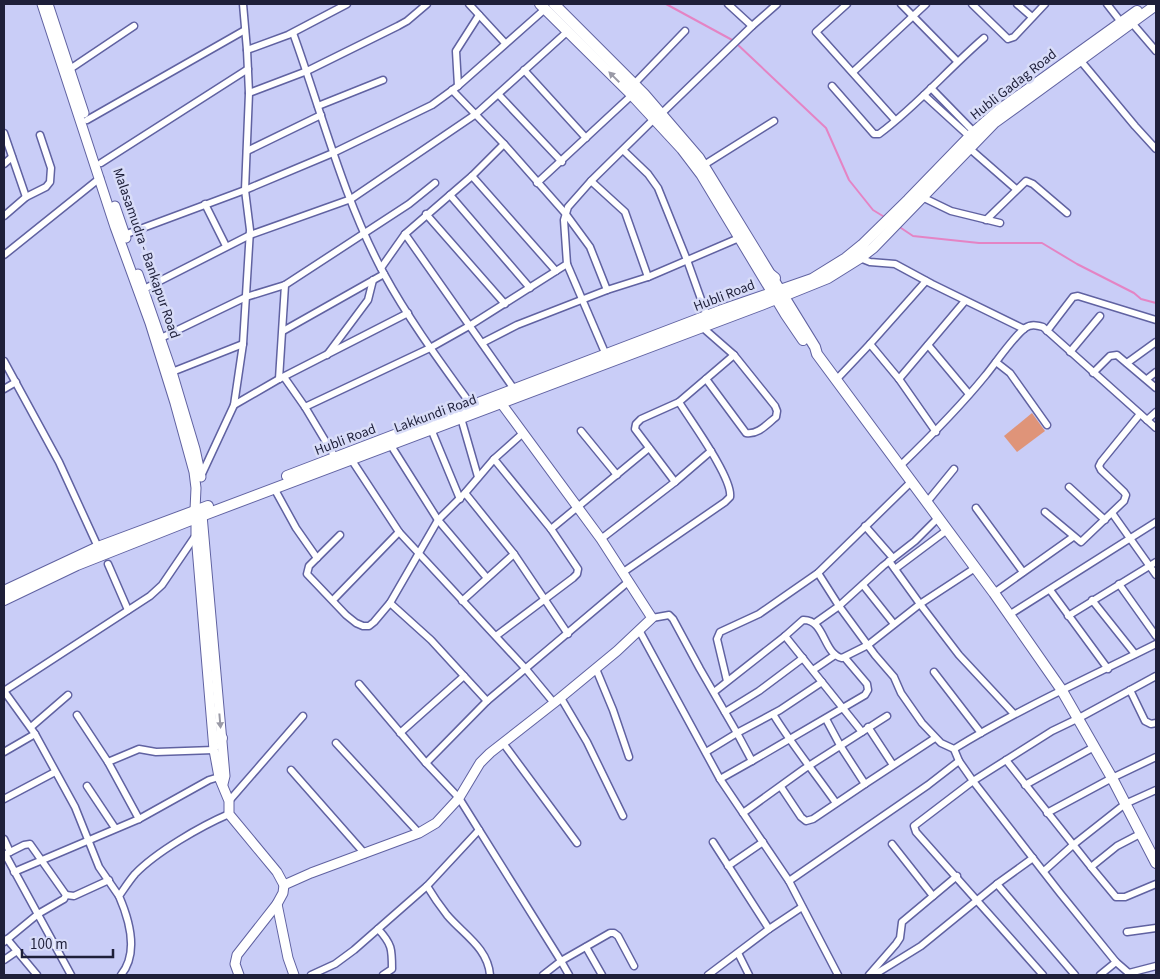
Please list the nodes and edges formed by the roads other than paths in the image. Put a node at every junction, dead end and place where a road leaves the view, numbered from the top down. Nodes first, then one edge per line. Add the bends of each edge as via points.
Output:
1 (244, 4) edge
2 (348, 4) edge
3 (427, 4) edge
4 (469, 4) edge
5 (728, 4) edge
6 (777, 4) edge
7 (846, 4) edge
8 (901, 4) edge
9 (926, 4) edge
10 (972, 4) edge
11 (1017, 4) edge
12 (1045, 4) edge
13 (1107, 4) edge
14 (1147, 4) edge
15 (48, 5) edge
16 (547, 5) edge
17 (1156, 5) edge
18 (479, 14) junction
19 (913, 16) junction
20 (1032, 17) junction
21 (1121, 22) junction
22 (1132, 23) junction
23 (134, 26) dead end
24 (752, 26) junction
25 (245, 30) junction
26 (568, 31) junction
27 (685, 31) dead end
28 (293, 33) junction
29 (984, 38) dead end
30 (505, 43) junction
31 (247, 50) junction
32 (1156, 51) edge
33 (1080, 60) junction
34 (957, 62) junction
35 (70, 69) junction
36 (248, 70) junction
37 (524, 70) junction
38 (306, 71) junction
39 (853, 72) junction
40 (382, 80) dead end
41 (458, 86) junction
42 (832, 86) dead end
43 (931, 88) junction
44 (452, 90) junction
45 (633, 90) junction
46 (249, 93) junction
47 (499, 95) junction
48 (924, 95) junction
49 (318, 106) junction
50 (476, 114) junction
51 (321, 115) junction
52 (657, 116) junction
53 (87, 120) junction
54 (895, 120) junction
55 (774, 121) dead end
56 (4, 133) edge
57 (40, 135) dead end
58 (972, 135) junction
59 (586, 138) junction
60 (504, 144) junction
61 (969, 148) junction
62 (1156, 149) edge
63 (623, 150) junction
64 (246, 151) junction
65 (332, 153) junction
66 (12, 157) junction
67 (101, 162) junction
68 (562, 162) junction
69 (4, 164) edge
70 (704, 165) junction
71 (472, 176) junction
72 (100, 178) junction
73 (590, 181) junction
74 (435, 183) dead end
75 (537, 183) junction
76 (1016, 189) junction
77 (246, 190) junction
78 (450, 195) junction
79 (26, 197) junction
80 (922, 197) junction
81 (351, 199) junction
82 (205, 204) junction
83 (909, 205) junction
84 (565, 213) junction
85 (1068, 213) dead end
86 (426, 214) junction
87 (4, 216) edge
88 (986, 220) junction
89 (1000, 223) dead end
90 (364, 231) junction
91 (250, 234) junction
92 (405, 234) junction
93 (124, 235) junction
94 (739, 238) junction
95 (226, 246) junction
96 (4, 255) edge
97 (860, 258) junction
98 (687, 260) junction
99 (567, 264) junction
100 (382, 271) junction
101 (556, 272) junction
102 (766, 276) junction
103 (648, 277) junction
104 (372, 280) junction
105 (926, 281) junction
106 (285, 285) junction
107 (800, 286) junction
108 (530, 288) junction
109 (144, 289) junction
110 (607, 290) junction
111 (777, 294) junction
112 (246, 297) junction
113 (584, 299) junction
114 (965, 301) junction
115 (758, 302) junction
116 (505, 304) junction
117 (408, 313) junction
118 (789, 313) junction
119 (707, 316) junction
120 (1100, 316) dead end
121 (1156, 320) edge
122 (469, 326) junction
123 (702, 327) junction
124 (1024, 329) junction
125 (283, 331) junction
126 (1047, 331) junction
127 (161, 338) junction
128 (1156, 342) edge
129 (482, 343) junction
130 (243, 344) junction
131 (870, 344) junction
132 (928, 345) junction
133 (430, 348) junction
134 (1070, 352) junction
135 (606, 355) junction
136 (734, 355) junction
137 (326, 356) junction
138 (4, 361) edge
139 (996, 362) junction
140 (1127, 362) junction
141 (172, 372) junction
142 (1093, 372) junction
143 (1156, 372) edge
144 (282, 378) junction
145 (706, 379) junction
146 (899, 379) junction
147 (1147, 379) junction
148 (836, 380) junction
149 (16, 382) junction
150 (1156, 388) edge
151 (514, 389) junction
152 (4, 390) edge
153 (969, 394) junction
154 (679, 402) junction
155 (501, 403) junction
156 (234, 406) junction
157 (472, 406) junction
158 (305, 407) junction
159 (1156, 412) edge
160 (1140, 414) junction
161 (461, 418) junction
162 (1147, 420) junction
163 (1047, 425) dead end
164 (1156, 428) edge
165 (431, 429) junction
166 (581, 431) dead end
167 (936, 432) junction
168 (522, 434) junction
169 (390, 444) junction
170 (649, 448) junction
171 (711, 451) junction
172 (335, 457) junction
173 (351, 459) junction
174 (494, 459) junction
175 (900, 466) junction
176 (954, 469) dead end
177 (617, 475) junction
178 (201, 477) junction
179 (478, 477) junction
180 (912, 481) junction
181 (674, 482) junction
182 (1069, 487) dead end
183 (274, 488) junction
184 (465, 493) junction
185 (460, 499) junction
186 (927, 502) junction
187 (578, 508) junction
188 (976, 508) dead end
189 (1045, 512) dead end
190 (199, 513) junction
191 (1112, 513) junction
192 (938, 518) junction
193 (438, 520) junction
194 (1105, 520) junction
195 (1156, 522) edge
196 (865, 526) junction
197 (551, 529) junction
198 (948, 530) junction
199 (399, 532) junction
200 (196, 535) junction
201 (340, 535) dead end
202 (1073, 537) junction
203 (601, 539) junction
204 (1130, 539) junction
205 (98, 547) junction
206 (419, 553) junction
207 (514, 554) junction
208 (317, 558) junction
209 (891, 560) junction
210 (1156, 562) edge
211 (108, 564) dead end
212 (1149, 566) junction
213 (975, 568) junction
214 (895, 569) junction
215 (1023, 572) junction
216 (622, 573) junction
217 (818, 573) junction
218 (1156, 575) edge
219 (487, 578) junction
220 (628, 582) junction
221 (863, 584) junction
222 (1119, 584) junction
223 (1050, 590) junction
224 (4, 591) edge
225 (994, 593) junction
226 (546, 599) junction
227 (4, 600) edge
228 (333, 600) junction
229 (1092, 600) junction
230 (462, 601) junction
231 (390, 603) junction
232 (920, 604) junction
233 (839, 606) junction
234 (128, 610) junction
235 (1010, 615) junction
236 (1068, 616) junction
237 (652, 618) junction
238 (815, 623) junction
239 (894, 624) junction
240 (639, 630) junction
241 (568, 634) junction
242 (496, 636) junction
243 (785, 636) junction
244 (1156, 636) edge
245 (1156, 644) edge
246 (868, 645) junction
247 (1135, 654) junction
248 (835, 655) junction
249 (803, 658) junction
250 (845, 658) junction
251 (525, 668) junction
252 (596, 669) junction
253 (1108, 669) junction
254 (813, 670) junction
255 (934, 672) dead end
256 (464, 676) junction
257 (1156, 676) edge
258 (728, 681) junction
259 (822, 682) junction
260 (359, 684) dead end
261 (1061, 690) junction
262 (1130, 690) junction
263 (4, 691) edge
264 (714, 692) junction
265 (68, 694) dead end
266 (558, 700) junction
267 (487, 701) junction
268 (843, 708) junction
269 (726, 712) junction
270 (773, 714) junction
271 (1014, 714) junction
272 (77, 715) dead end
273 (303, 716) dead end
274 (887, 716) dead end
275 (1079, 718) junction
276 (826, 719) junction
277 (1156, 723) edge
278 (30, 728) junction
279 (865, 729) junction
280 (400, 733) junction
281 (738, 733) junction
282 (981, 733) junction
283 (35, 734) junction
284 (218, 738) junction
285 (935, 738) junction
286 (789, 740) junction
287 (336, 743) dead end
288 (503, 743) junction
289 (841, 746) junction
290 (1094, 746) junction
291 (954, 749) junction
292 (214, 750) junction
293 (4, 752) edge
294 (706, 752) junction
295 (629, 757) dead end
296 (1156, 757) edge
297 (1006, 760) junction
298 (752, 761) junction
299 (960, 761) junction
300 (108, 762) junction
301 (426, 763) junction
302 (893, 765) junction
303 (810, 766) junction
304 (291, 770) dead end
305 (55, 772) junction
306 (1112, 778) junction
307 (720, 779) junction
308 (221, 780) junction
309 (973, 781) junction
310 (865, 784) junction
311 (1025, 785) junction
312 (87, 786) dead end
313 (781, 787) junction
314 (1156, 790) edge
315 (459, 798) junction
316 (4, 799) edge
317 (229, 801) junction
318 (836, 803) junction
319 (1125, 804) junction
320 (743, 813) junction
321 (1047, 813) junction
322 (229, 814) junction
323 (623, 816) dead end
324 (139, 819) junction
325 (115, 828) junction
326 (479, 830) junction
327 (419, 834) junction
328 (1140, 834) junction
329 (4, 839) edge
330 (87, 840) junction
331 (713, 842) dead end
332 (763, 842) junction
333 (577, 843) dead end
334 (892, 844) dead end
335 (1074, 845) junction
336 (6, 853) edge
337 (365, 854) junction
338 (1033, 858) junction
339 (40, 860) junction
340 (1156, 863) edge
341 (728, 866) junction
342 (1091, 867) junction
343 (1044, 871) junction
344 (14, 872) junction
345 (957, 876) junction
346 (109, 880) junction
347 (789, 880) junction
348 (997, 884) junction
349 (1156, 884) edge
350 (284, 885) junction
351 (427, 886) junction
352 (66, 895) junction
353 (119, 896) junction
354 (933, 896) junction
355 (978, 900) junction
356 (276, 904) junction
357 (802, 907) junction
358 (38, 914) junction
359 (1156, 928) edge
360 (378, 929) junction
361 (769, 929) junction
362 (1127, 932) dead end
363 (6, 941) edge
364 (586, 947) junction
365 (17, 951) junction
366 (738, 953) junction
367 (4, 960) edge
368 (560, 961) junction
369 (1116, 962) junction
370 (634, 966) dead end
371 (1156, 966) edge
372 (1070, 974) edge
373 (1130, 974) edge
374 (37, 975) edge
375 (71, 975) edge
376 (121, 975) edge
377 (239, 975) edge
378 (294, 975) edge
379 (311, 975) edge
380 (383, 975) edge
381 (490, 975) edge
382 (543, 975) edge
383 (569, 975) edge
384 (602, 975) edge
385 (708, 975) edge
386 (749, 975) edge
387 (838, 975) edge
388 (869, 975) edge
389 (874, 975) edge
390 (1043, 975) edge
391 (1100, 975) edge

1 - 25 street
2 - 28 street
3 - 38 street via 406,21
4 - 18 street
5 - 24 street
6 - 24 street
7 - 39 street via 816,32
8 - 19 street
9 - 19 street
10 - 20 street via 1008,39
11 - 20 street
12 - 20 street
13 - 21 street
14 - 21 main road, Hubli Gadag Road
15 - 35 main road, Malasamudra - Bankapur Road
15 - 72 main road
16 - 26 main road
16 - 30 street
16 - 45 main road
17 - 22 main road, Hubli Gadag Road
18 - 30 street
18 - 41 street via 456,51
19 - 34 street
19 - 39 street
21 - 58 main road, Hubli Gadag Road via 999,110
22 - 32 street
22 - 33 main road, Hubli Gadag Road
23 - 35 street
24 - 52 street
25 - 31 street
25 - 53 street
26 - 37 street
45 -> 26 main road
27 - 45 street
28 - 31 street
28 - 38 street
29 - 34 street
30 - 41 street
31 - 36 street
33 - 61 main road, Hubli Gadag Road via 994,123
33 - 62 street
34 - 43 street
35 - 53 main road, Malasamudra - Bankapur Road
36 - 46 street
36 - 67 street
37 - 47 street
37 - 59 street
38 - 46 street
38 - 49 street
39 - 54 street
40 - 49 street
41 - 44 street
42 - 54 street via 874,134 879,134
43 - 48 street
43 - 58 street
44 - 50 street
44 - 65 street via 432,105
45 - 52 main road
45 - 59 street
46 - 64 street
47 - 50 street
47 - 68 street
48 - 54 street
48 - 58 street
49 - 51 street
50 - 60 street
50 - 81 street
51 - 64 street
51 - 65 street
52 - 63 street
52 - 70 main road
52 - 94 main road via 693,162
53 - 67 main road, Malasamudra - Bankapur Road
55 - 70 street
56 - 66 street
57 - 79 street via 51,168 50,182
58 - 83 main road, Hubli Gadag Road
59 - 68 street
60 - 71 street
60 - 75 street
61 - 76 street
61 - 80 main road, Hubli Gadag Road
63 - 73 street
63 - 98 street via 653,180
64 - 77 street
65 - 77 street
65 - 81 street
66 - 69 street
66 - 79 street
67 - 93 main road, Malasamudra - Bankapur Road
68 - 75 street
70 - 102 main road
71 - 78 street
71 - 101 street
72 - 96 street
72 - 190 main road via 177,412 194,472
73 - 84 street
73 - 103 street via 624,212
74 - 90 street
75 - 84 street
76 - 85 street via 1026,180
76 - 88 street
77 - 82 street
77 - 91 street
78 - 86 street
78 - 108 street
79 - 87 street
80 - 83 main road, Hubli Gadag Road
80 - 88 street via 951,211
81 - 90 street
81 - 91 street
82 - 93 street
82 - 95 street
83 - 97 main road via 873,248
83 - 107 main road, Hubli Road via 846,258
84 - 99 street
84 - 110 street via 590,247
86 - 92 street
86 - 116 street
88 - 89 street
90 - 100 street
90 - 106 street
91 - 95 street
91 - 112 street
92 - 100 street
92 - 122 street
93 - 109 main road, Malasamudra - Bankapur Road
94 - 98 street
94 - 102 main road
95 - 109 street
97 - 105 street via 895,264
97 - 107 main road via 828,278
98 - 103 street
98 - 119 street
99 - 101 street
99 - 113 street
100 - 104 street
100 - 117 street
101 - 108 street
102 - 107 main road
102 - 111 main road
102 - 115 main road
103 - 110 street
104 - 125 street
104 - 137 street via 368,300
105 - 114 street
105 - 131 street
106 - 112 street
106 - 125 street
107 - 111 main road, Hubli Road
107 - 118 main road
108 - 116 street
109 - 127 main road, Malasamudra - Bankapur Road
110 - 113 street
111 - 115 main road, Hubli Road
111 - 118 main road
112 - 127 street
112 - 130 street
113 - 129 street via 516,325
113 - 135 street
114 - 124 street
114 - 132 street
115 - 118 main road
115 - 119 main road, Hubli Road
115 - 123 main road, Lakkundi Road
116 - 122 street
117 - 133 street
117 - 137 street
118 - 148 main road
119 - 135 main road, Hubli Road
120 - 134 street
121 - 126 street via 1078,296 1073,297
122 - 129 street
122 - 133 street
123 - 136 street
123 - 155 main road, Lakkundi Road
124 - 126 street via 1037,325
124 - 139 street
125 - 144 street
126 - 134 street
127 - 141 main road, Malasamudra - Bankapur Road
128 - 140 street
129 - 151 street
130 - 141 street
130 - 156 street
131 - 146 street
131 - 148 street
132 - 146 street
132 - 153 street
133 - 157 street
133 - 158 street
134 - 142 street
135 - 151 main road, Hubli Road
136 - 145 street
136 - 145 street via 775,406 776,417 757,432 746,433
137 - 144 street
138 - 149 street
139 - 153 street
139 - 163 street via 1010,373
140 - 142 street via 1117,355 1110,356
140 - 147 street
141 - 178 main road, Malasamudra - Bankapur Road
142 - 160 street
143 - 147 street
144 - 156 street
144 - 158 street
145 - 154 street
146 - 167 street
147 - 150 street
148 - 175 main road
149 - 152 street
149 - 205 street via 59,462
151 - 157 main road, Hubli Road
153 - 167 street
154 - 170 street via 636,424 635,429
154 - 171 street
155 - 161 main road, Lakkundi Road
155 - 168 main road
156 - 178 street
157 - 172 main road, Hubli Road
158 - 172 street
159 - 162 street
160 - 162 street
160 - 191 street via 1100,464 1101,470 1126,495
161 - 165 main road, Lakkundi Road
161 - 179 street
162 - 164 street
165 - 169 main road, Lakkundi Road
165 - 185 street
166 - 177 street
167 - 175 street
168 - 174 street
168 - 187 main road
169 - 173 main road, Lakkundi Road
169 - 193 street
170 - 177 street
170 - 181 street
171 - 181 street
171 - 216 street via 729,487 730,497
172 - 190 main road, Hubli Road
173 - 183 main road, Lakkundi Road
173 - 199 street
174 - 179 street
174 - 197 street
175 - 180 main road
176 - 186 street
177 - 187 street
178 - 190 main road, Malasamudra - Bankapur Road
179 - 184 street
180 - 186 main road
180 - 196 street
181 - 203 street
182 - 194 street
183 - 190 main road, Lakkundi Road
183 - 208 street
184 - 185 street
184 - 207 street
185 - 193 street
186 - 192 main road
187 - 197 street
187 - 203 main road
188 - 215 street
189 - 202 street
190 - 200 main road
190 - 205 main road, Hubli Road
190 - 227 main road, Lakkundi Road
190 -> 284 main road
191 - 194 street
191 - 204 street
192 - 198 main road
192 - 209 street
193 - 206 street
193 - 219 street
194 - 202 street via 1084,541
195 - 204 street
196 - 209 street
196 - 217 street
197 - 226 street via 578,569 577,574
198 - 213 main road
198 - 214 street
199 - 206 street
199 - 228 street
200 - 234 street via 162,585
200 - 284 main road
201 - 208 street
202 - 215 street
203 - 216 main road
204 - 212 street
204 - 223 street
205 - 224 main road, Hubli Road
206 - 230 street
206 - 231 street
207 - 219 street
207 - 226 street
208 - 228 street via 307,574
209 - 214 street
209 - 221 street
210 - 212 street
211 - 234 street
212 - 218 street
212 - 222 street
213 - 225 main road
213 - 232 street
214 - 232 street
215 - 225 street
216 - 220 main road
217 - 233 street
217 - 258 street via 759,614 720,632 717,639
219 - 230 street
220 - 237 main road
220 - 241 street
221 - 233 street
221 - 239 street
222 - 229 street
222 - 244 street
223 - 235 street
223 - 236 street
225 - 235 main road
226 - 241 street
226 - 242 street
228 - 231 street via 362,626 374,622
229 - 236 street
229 - 247 street
230 - 242 street
231 - 256 street
232 - 239 street
232 - 271 street via 959,655
233 - 238 street
233 - 246 street
234 - 263 street
235 - 261 main road
236 - 253 street
237 - 240 main road
237 - 264 street via 669,615 674,619
238 - 243 street via 803,620
238 - 248 street
239 - 246 street
240 - 252 main road
240 - 294 street
241 - 251 street
242 - 251 street
243 - 249 street
243 - 258 street
245 - 247 street
246 - 250 street
246 - 285 street via 894,676 902,693
247 - 253 street
248 - 250 street
248 - 254 street
249 - 254 street
249 - 269 street
250 - 268 street via 867,684 868,690
251 - 266 street
251 - 267 street
252 - 266 main road
252 - 295 street
253 - 261 street
254 - 259 street
255 - 282 street
256 - 267 street
256 - 280 street
257 - 262 street
258 - 264 street
259 - 268 street
259 - 270 street
260 - 280 street
261 - 271 street
261 - 275 main road
262 - 275 street
262 - 277 street via 1145,721
263 - 278 street
264 - 269 street
265 - 278 street
266 - 288 main road
266 - 323 street via 587,742
267 - 301 street
268 - 276 street
268 - 279 street
269 - 281 street
270 - 281 street
270 - 286 street
271 - 282 street
272 - 300 street
273 - 317 street
274 - 279 street
275 - 290 main road
275 - 297 street
276 - 286 street
276 - 289 street
278 - 283 street
279 - 289 street
279 - 302 street
280 - 301 street
281 - 294 street
281 - 298 street
282 - 291 street
283 - 293 street
283 - 305 street
284 - 292 main road
284 - 308 main road via 225,776
285 - 291 street
285 - 302 street
286 - 298 street
286 - 303 street
287 - 327 street
288 - 315 main road via 480,763
288 - 333 street
289 - 303 street
289 - 310 street
290 - 306 main road
290 - 311 street
291 - 299 street
292 - 300 street via 156,752 139,749
292 - 308 main road
294 - 307 street
296 - 306 street
297 - 309 street
297 - 311 street
298 - 307 street
299 - 309 street
299 - 347 street
300 - 324 street
301 - 315 street
302 - 310 street
303 - 313 street
303 - 318 street
304 - 337 street
305 - 316 street
305 - 330 street via 75,808
306 - 319 main road
306 - 321 street
307 - 320 street
308 - 317 main road
308 - 324 street via 210,780
309 - 338 street
309 - 345 street via 914,824 916,832
310 - 318 street
311 - 321 street
312 - 325 street
313 - 318 street via 806,821
313 - 320 street
314 - 319 street
315 - 326 street
315 - 327 main road via 436,824
317 - 322 main road
319 - 328 main road
319 - 335 street
320 - 332 street
321 - 335 street
322 - 350 main road
322 - 353 street via 152,859 134,875
324 - 325 street
325 - 330 street
326 - 351 street
326 - 368 street
327 - 337 main road
328 - 340 main road
328 - 342 street via 1117,846
329 - 336 street
330 - 339 street
330 - 346 street
331 - 341 street
332 - 341 street
332 - 347 street
334 - 354 street
335 - 342 street
335 - 343 street
336 - 339 street via 30,844
336 - 344 street
337 - 350 main road
338 - 343 street
338 - 348 street
339 - 344 street
339 - 352 street
341 - 361 street
342 - 349 street via 1116,897 1125,897
343 - 369 street
344 - 358 street
345 - 354 street
345 - 355 street
346 - 352 street via 74,896
346 - 353 street
347 - 357 street
348 - 355 street
348 - 372 street
350 - 356 main road
351 - 360 street
351 - 381 street via 449,917 475,942
352 - 358 street
353 - 376 street via 128,916 130,941 129,957
354 - 388 street via 902,922 900,938
355 - 389 street via 921,946
355 - 390 street
356 - 377 main road via 237,955 235,964
356 - 378 main road
357 - 361 street
357 - 387 street
358 - 363 street
358 - 375 street
359 - 362 street
360 - 379 street via 345,957
360 - 380 street via 392,952 392,969
361 - 366 street
363 - 365 street
364 - 368 street
364 - 370 street via 614,933
364 - 384 street
365 - 367 street
365 - 374 street
366 - 385 street
366 - 386 street
368 - 382 street
368 - 383 street
369 - 373 street
369 - 391 street
371 - 373 street

